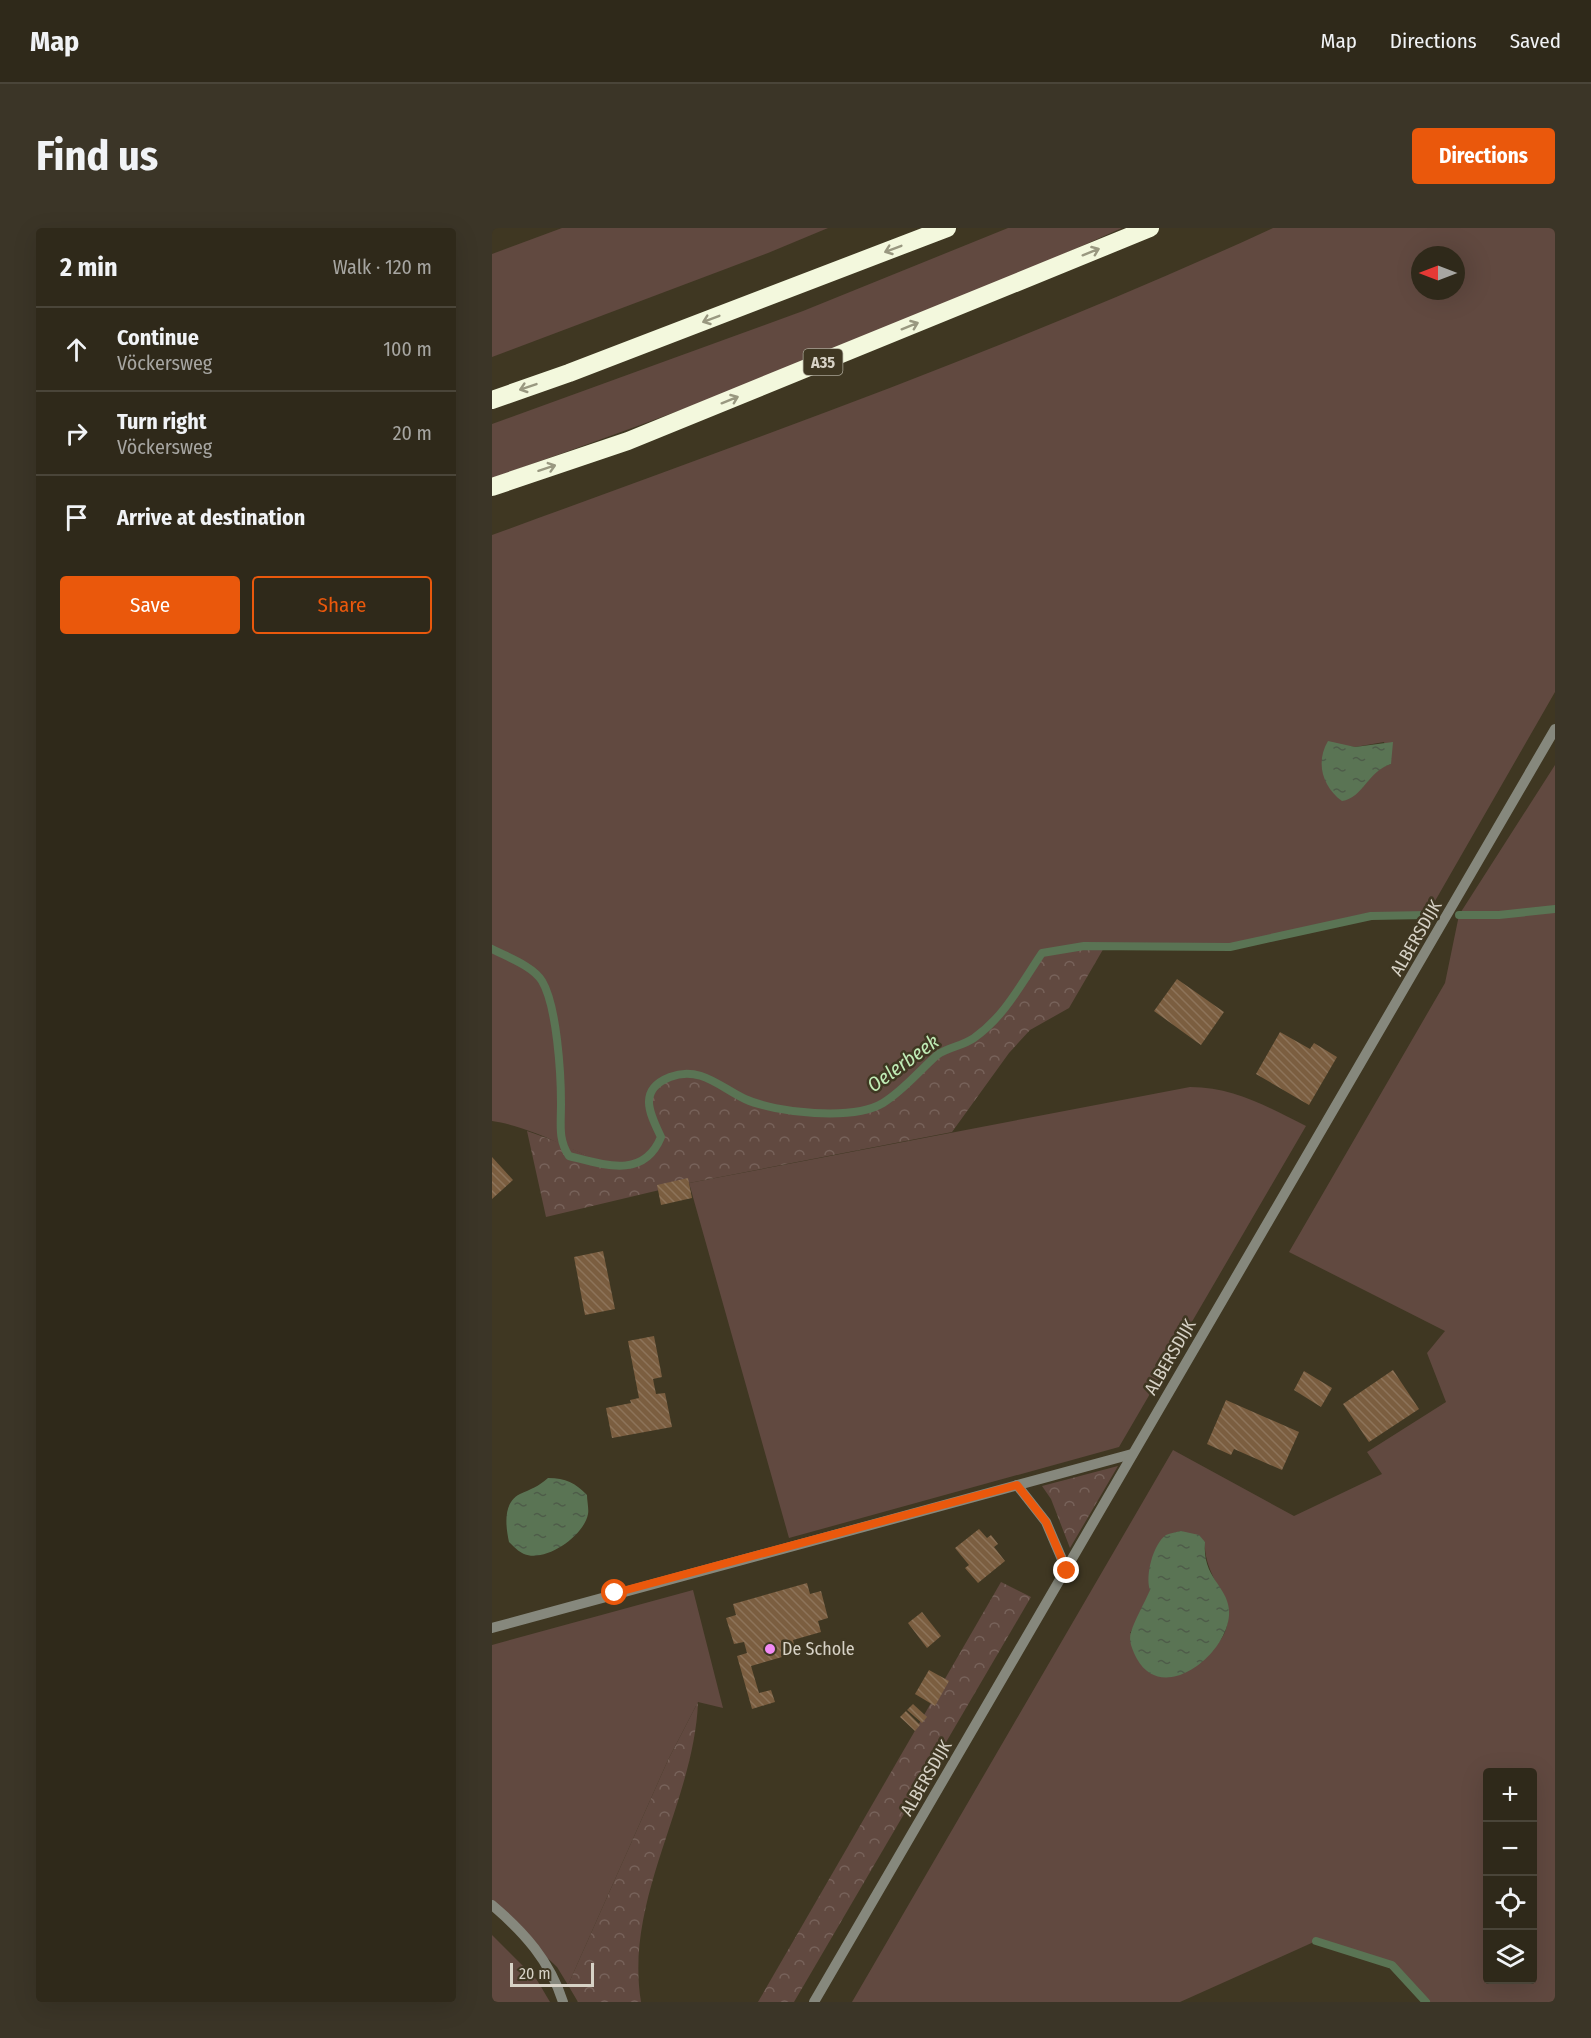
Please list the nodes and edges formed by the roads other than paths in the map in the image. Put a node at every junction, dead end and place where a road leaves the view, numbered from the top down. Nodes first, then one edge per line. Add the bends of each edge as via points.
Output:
1 (947, 228) edge
2 (1150, 228) edge
3 (492, 400) edge
4 (492, 487) edge
5 (1555, 729) edge
6 (1132, 1454) junction
7 (1017, 1485) junction
8 (1067, 1571) junction
9 (492, 1628) edge
10 (492, 1905) edge
11 (563, 2002) edge
12 (814, 2002) edge

1 -> 3 highway
4 -> 2 highway, A35 via 628,441
5 - 6 street, ALBERSDIJK
6 - 7 street
6 - 8 street, ALBERSDIJK
7 - 8 street via 1046,1522
7 - 9 street
8 - 12 street, ALBERSDIJK
10 - 11 street via 522,1930 544,1960

